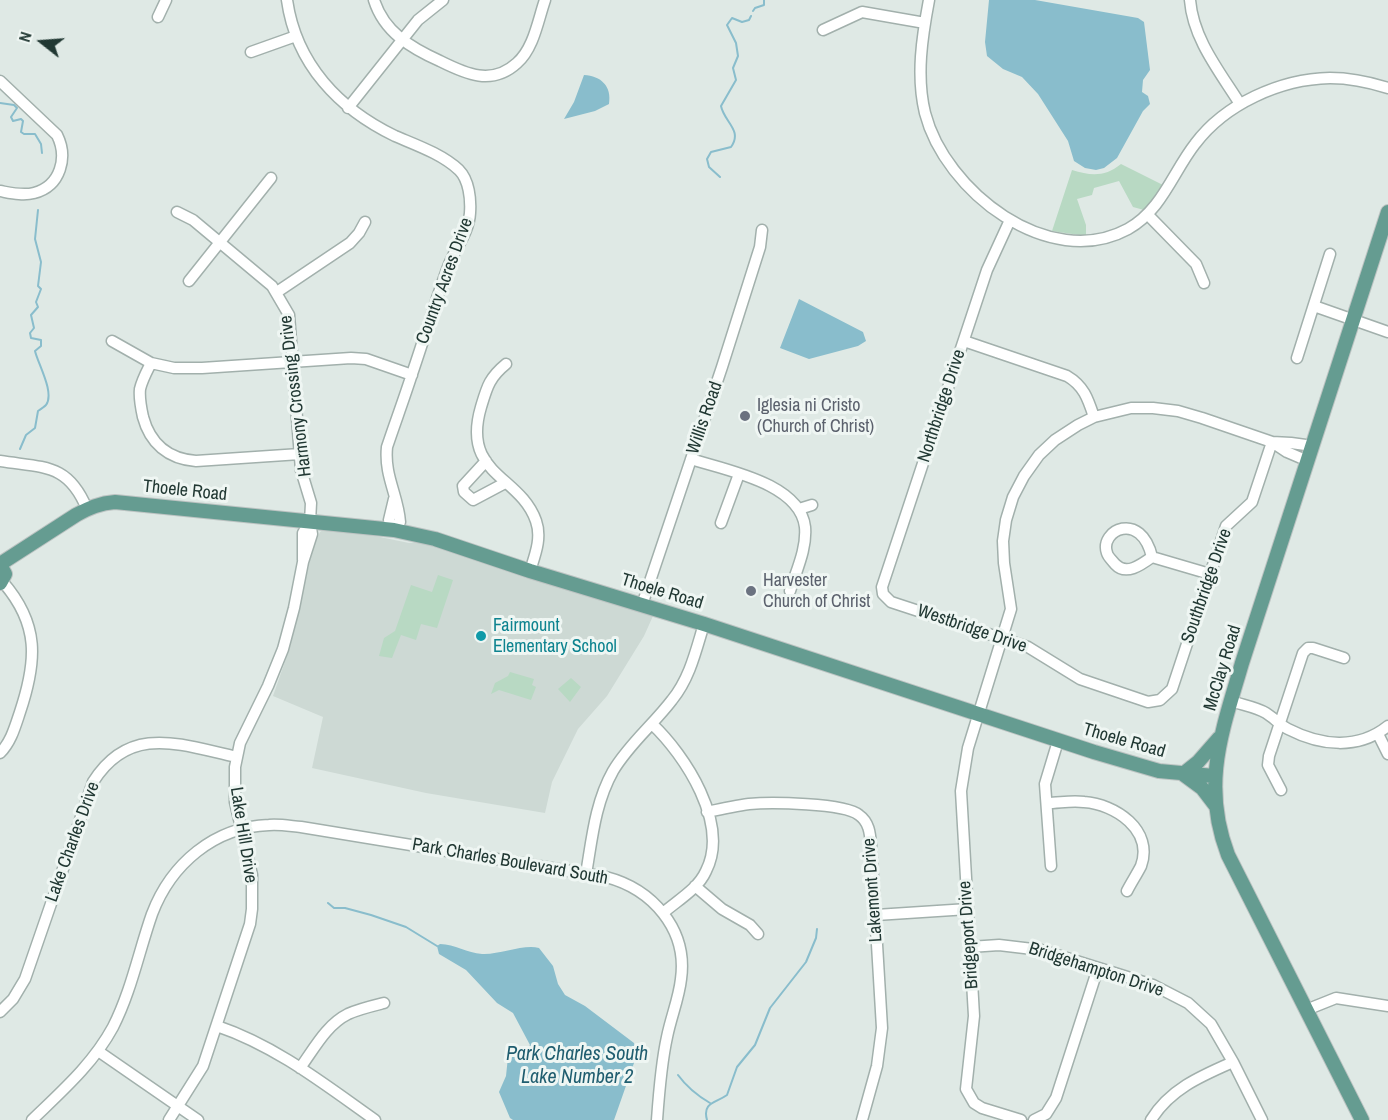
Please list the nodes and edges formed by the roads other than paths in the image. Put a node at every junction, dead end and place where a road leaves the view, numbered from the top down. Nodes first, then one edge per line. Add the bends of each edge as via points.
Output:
1 (166, 0) edge
2 (287, 0) edge
3 (374, 0) edge
4 (443, 0) edge
5 (545, 0) edge
6 (929, 0) edge
7 (1190, 0) edge
8 (158, 17) dead end
9 (925, 22) junction
10 (824, 30) dead end
11 (296, 36) junction
12 (402, 40) junction
13 (251, 52) dead end
14 (0, 81) edge
15 (1388, 88) edge
16 (1240, 104) junction
17 (348, 108) junction
18 (270, 178) dead end
19 (0, 191) edge
20 (177, 212) dead end
21 (1388, 212) edge
22 (1148, 214) junction
23 (1010, 220) junction
24 (365, 222) dead end
25 (762, 230) dead end
26 (219, 242) junction
27 (1330, 254) dead end
28 (189, 281) dead end
29 (1204, 283) dead end
30 (277, 292) junction
31 (1314, 306) junction
32 (1353, 320) junction
33 (1388, 332) edge
34 (112, 341) dead end
35 (964, 341) junction
36 (1297, 357) dead end
37 (294, 362) junction
38 (151, 363) junction
39 (506, 364) dead end
40 (412, 375) junction
41 (1094, 417) junction
42 (1272, 442) junction
43 (1313, 446) junction
44 (300, 454) junction
45 (690, 459) junction
46 (0, 461) edge
47 (486, 461) junction
48 (1308, 461) junction
49 (739, 474) junction
50 (505, 483) junction
51 (812, 505) dead end
52 (87, 509) junction
53 (799, 509) junction
54 (310, 522) junction
55 (721, 523) dead end
56 (394, 530) junction
57 (1152, 557) junction
58 (0, 564) edge
59 (530, 571) junction
60 (1210, 574) junction
61 (1, 582) edge
62 (790, 591) dead end
63 (882, 594) joint
64 (642, 605) junction
65 (704, 624) junction
66 (1002, 638) junction
67 (1344, 658) dead end
68 (1160, 700) joint
69 (1231, 701) junction
70 (978, 714) junction
71 (1280, 723) junction
72 (652, 724) junction
73 (1388, 726) edge
74 (1378, 734) junction
75 (1220, 737) junction
76 (1058, 741) junction
77 (0, 753) edge
78 (1388, 754) edge
79 (237, 757) junction
80 (1183, 774) junction
81 (1214, 776) junction
82 (1281, 790) dead end
83 (1047, 803) junction
84 (1215, 805) junction
85 (707, 812) junction
86 (241, 828) junction
87 (1051, 866) dead end
88 (586, 874) junction
89 (695, 886) junction
90 (1127, 891) dead end
91 (968, 909) junction
92 (663, 913) junction
93 (876, 915) junction
94 (758, 934) dead end
95 (970, 946) junction
96 (1098, 968) junction
97 (384, 1003) dead end
98 (1388, 1006) edge
99 (1306, 1010) junction
100 (0, 1012) edge
101 (217, 1026) junction
102 (98, 1051) junction
103 (1233, 1062) junction
104 (300, 1068) junction
105 (178, 1106) junction
106 (32, 1120) edge
107 (169, 1120) edge
108 (198, 1120) edge
109 (375, 1120) edge
110 (657, 1120) edge
111 (862, 1120) edge
112 (1021, 1120) edge
113 (1034, 1120) edge
114 (1151, 1120) edge
115 (1262, 1120) edge
116 (1362, 1120) edge

1 - 8 street
2 - 11 street, Country Acres Drive
3 - 12 street via 386,24
4 - 12 street via 418,20
5 - 12 street via 524,56 498,74 469,75
6 - 9 street
7 - 16 street via 1206,50
9 - 10 street via 862,12
9 - 23 street via 920,68 922,98 931,130 960,179
11 - 13 street
11 - 17 street, Country Acres Drive via 319,78
12 - 17 street
14 - 19 street via 57,135 63,154 57,175 43,190 32,194
15 - 16 street via 1331,78 1301,81
16 - 22 street via 1194,144
17 - 40 street, Country Acres Drive via 443,159 461,172 468,188 471,207 467,228 451,259
18 - 26 street
20 - 26 street, Harmony Crossing Drive
21 - 32 main road, McClay Road
22 - 23 street via 1129,229 1101,240 1082,242 1065,241
22 - 29 street via 1196,264
23 - 35 street, Northbridge Drive via 987,270
24 - 30 street via 350,243
25 - 45 street, Willis Road via 760,247
26 - 28 street
26 - 30 street, Harmony Crossing Drive
27 - 31 street
30 - 37 street, Harmony Crossing Drive via 289,315
31 - 32 street
31 - 36 street
32 - 33 street
32 - 43 main road, McClay Road
34 - 38 street
35 - 41 street via 1076,381 1084,389
35 - 63 street, Northbridge Drive
37 - 38 street via 186,369
37 - 40 street via 361,358
37 - 44 street, Harmony Crossing Drive
38 - 44 street via 141,388 140,405 152,438 165,451 180,459 196,461
39 - 47 street via 491,378 480,412 478,442
40 - 56 street, Country Acres Drive via 387,447 386,464 399,508 400,522
41 - 42 street, Bridgeport Drive via 1131,408 1153,408 1202,418
41 - 66 street, Bridgeport Drive via 1047,448 1013,497 1003,540 1011,609
42 - 43 street
42 - 48 street
42 - 60 street, Southbridge Drive via 1252,502 1226,526
43 - 48 main road, McClay Road
44 - 54 street, Harmony Crossing Drive via 311,503
45 - 49 street
45 - 64 street, Willis Road
46 - 52 street via 65,475
47 - 50 street
47 - 50 street via 463,486 470,499
48 - 69 main road, McClay Road
49 - 53 street via 782,491
49 - 55 street
50 - 59 street via 523,496 537,523 538,544
51 - 53 street
52 - 54 main road, Thoele Road via 115,502
52 - 58 main road, Thoele Road
53 - 62 street via 805,526 804,546
54 - 56 main road, Thoele Road
54 - 79 street, Lake Hill Drive via 312,534 283,649
56 - 59 main road, Thoele Road via 435,539
57 - 57 street via 1128,570 1119,568 1107,555 1106,545 1112,534 1124,528 1135,529 1144,536
57 - 60 street
58 - 61 main road via 5,574
59 - 64 main road, Thoele Road
60 - 68 street, Southbridge Drive via 1172,688
61 - 77 street via 34,626 30,682 13,733
63 - 66 street, Westbridge Drive via 891,602
64 - 65 main road, Thoele Road
65 - 70 main road, Thoele Road
65 - 72 street via 681,688
66 - 68 street, Westbridge Drive via 1028,647 1080,679 1148,702
66 - 70 street, Bridgeport Drive
67 - 71 street via 1306,644
69 - 71 street via 1264,712
69 - 75 main road, McClay Road
70 - 76 main road, Thoele Road
70 - 91 street, Bridgeport Drive via 964,763 961,791
71 - 74 street via 1329,743 1347,744
71 - 82 street via 1268,765
72 - 85 street via 687,765
72 - 88 street via 621,758 605,787
73 - 74 street
74 - 78 street
75 - 80 main road
75 - 81 main road, McClay Road
76 - 80 main road, Thoele Road via 1159,771
76 - 83 street via 1045,784
79 - 86 street, Lake Hill Drive via 234,791
79 - 100 street, Lake Charles Drive via 156,742 127,748 108,762 93,782 25,980
80 - 81 main road, Thoele Road
80 - 84 main road via 1202,788
81 - 84 main road, McClay Road
83 - 87 street
83 - 90 street via 1085,801 1113,810 1134,825 1143,853
84 - 99 main road, McClay Road via 1228,855
85 - 89 street via 712,854 705,874
85 - 93 street, Lakemont Drive via 769,803 852,810 863,818 870,834
86 - 88 street, Park Charles Boulevard South via 301,828
86 - 101 street, Lake Hill Drive via 252,875 252,909
86 - 102 street, Park Charles Boulevard South via 199,849 178,868 164,889 115,1024
88 - 92 street, Park Charles Boulevard South via 627,884 645,894
89 - 92 street
89 - 94 street
91 - 93 street
91 - 95 street, Bridgeport Drive
92 - 110 street, Park Charles Boulevard South via 679,942 682,972 663,1060
93 - 111 street, Lakemont Drive via 882,1028 878,1066
95 - 96 street, Bridgehampton Drive via 1026,947
95 - 112 street, Bridgeport Drive via 974,1016 966,1089 982,1108
96 - 103 street, Bridgehampton Drive via 1153,985 1188,1002 1211,1024
96 - 113 street via 1056,1098 1046,1114
97 - 104 street via 354,1011 336,1022
98 - 99 street via 1336,998
99 - 116 main road, McClay Road
101 - 104 street via 257,1041
101 - 105 street, Lake Hill Drive via 203,1066
102 - 105 street
102 - 106 street, Park Charles Boulevard South via 87,1067
103 - 114 street via 1190,1081 1163,1103
103 - 115 street, Bridgehampton Drive
104 - 109 street
105 - 107 street, Lake Hill Drive
105 - 108 street

